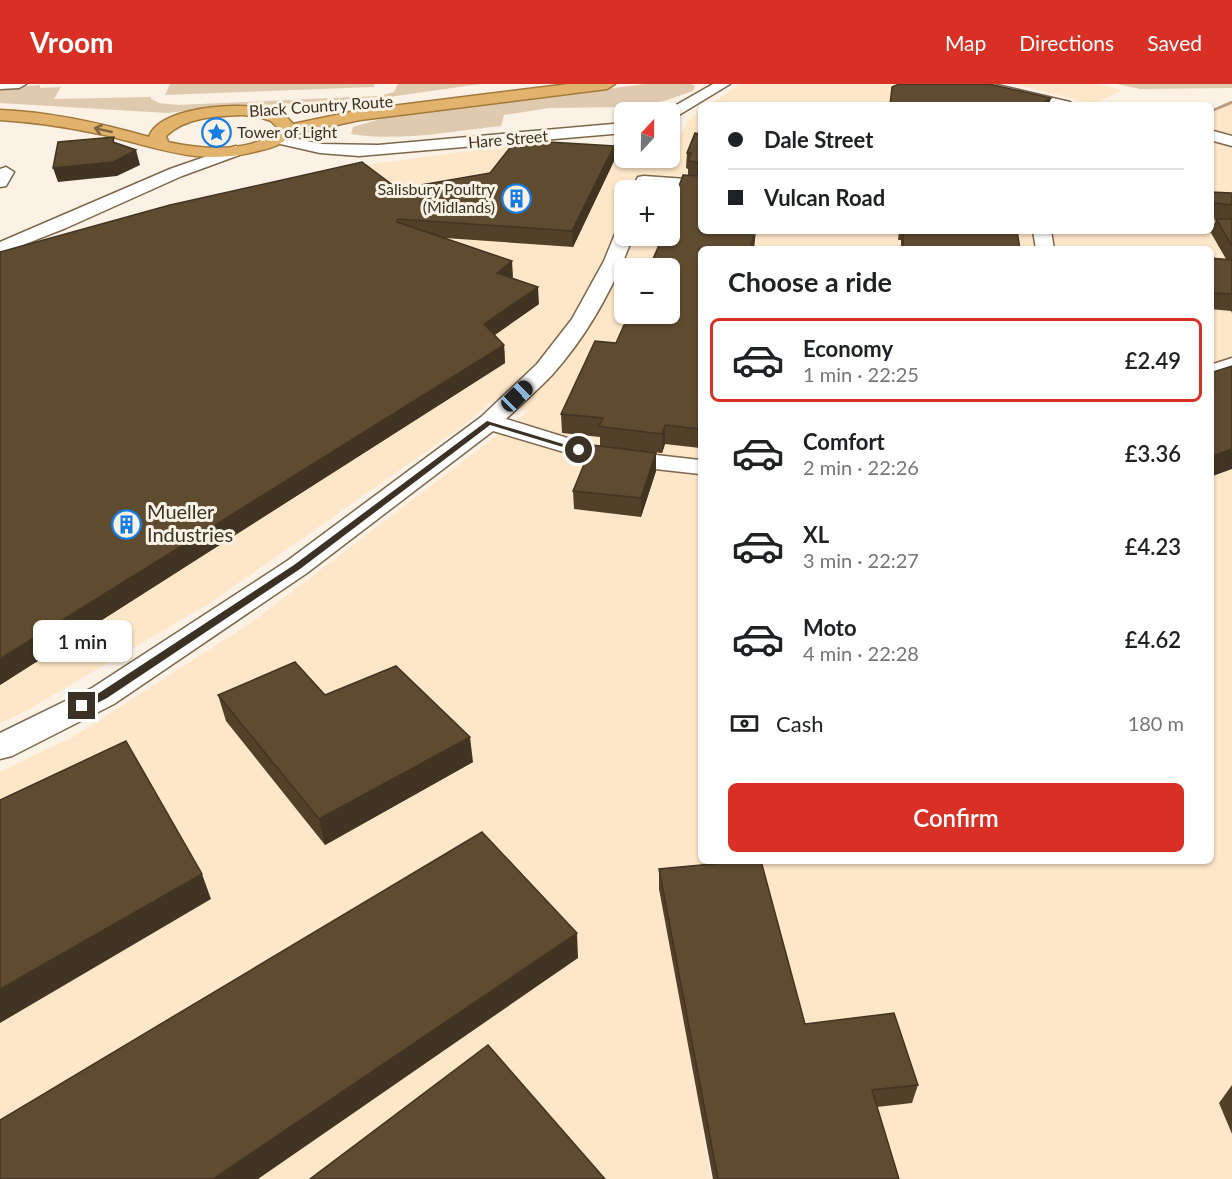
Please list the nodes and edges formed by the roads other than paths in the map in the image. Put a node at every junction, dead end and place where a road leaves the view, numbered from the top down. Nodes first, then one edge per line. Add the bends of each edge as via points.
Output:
1 (19, 84) edge
2 (544, 84) edge
3 (607, 84) edge
4 (723, 84) edge
5 (975, 84) edge
6 (0, 85) edge
7 (1052, 102) edge
8 (0, 106) edge
9 (317, 108) dead end
10 (680, 109) edge
11 (287, 110) dead end
12 (241, 111) junction
13 (106, 114) dead end
14 (0, 115) edge
15 (150, 116) dead end
16 (195, 116) junction
17 (614, 129) edge
18 (284, 132) junction
19 (1214, 136) edge
20 (1232, 141) edge
21 (160, 144) junction
22 (392, 149) junction
23 (240, 151) junction
24 (180, 152) junction
25 (645, 179) edge
26 (153, 181) junction
27 (698, 185) edge
28 (1214, 225) edge
29 (1232, 227) edge
30 (620, 246) edge
31 (0, 248) edge
32 (1232, 365) edge
33 (1214, 371) edge
34 (489, 422) junction
35 (698, 467) edge
36 (0, 747) edge

1 - 6 street
2 - 9 highway, Black Country Route
3 - 18 highway, Black Country Route via 360,115
4 - 10 street
5 - 7 street
8 - 13 highway
11 - 12 highway, Black Country Route
12 - 16 highway
12 - 18 highway via 280,119 286,126
21 -> 14 highway via 79,125
15 - 16 highway
16 - 21 highway via 162,129 157,135
17 - 22 street, Hare Street
18 - 22 street, Hare Street via 282,140 306,147 334,151
18 - 23 highway, Black Country Route via 267,143
19 - 20 street
21 - 24 highway, Black Country Route
22 - 23 street, Hare Street via 333,156
23 - 24 highway, Black Country Route
23 - 26 street, Hare Street
24 - 26 street, Hare Street
25 - 27 street
26 - 31 street, Hare Street via 77,219
28 - 29 street
30 - 34 street via 582,321 545,369
32 - 33 street
34 - 35 street via 601,456
34 - 36 street via 297,567 103,696

